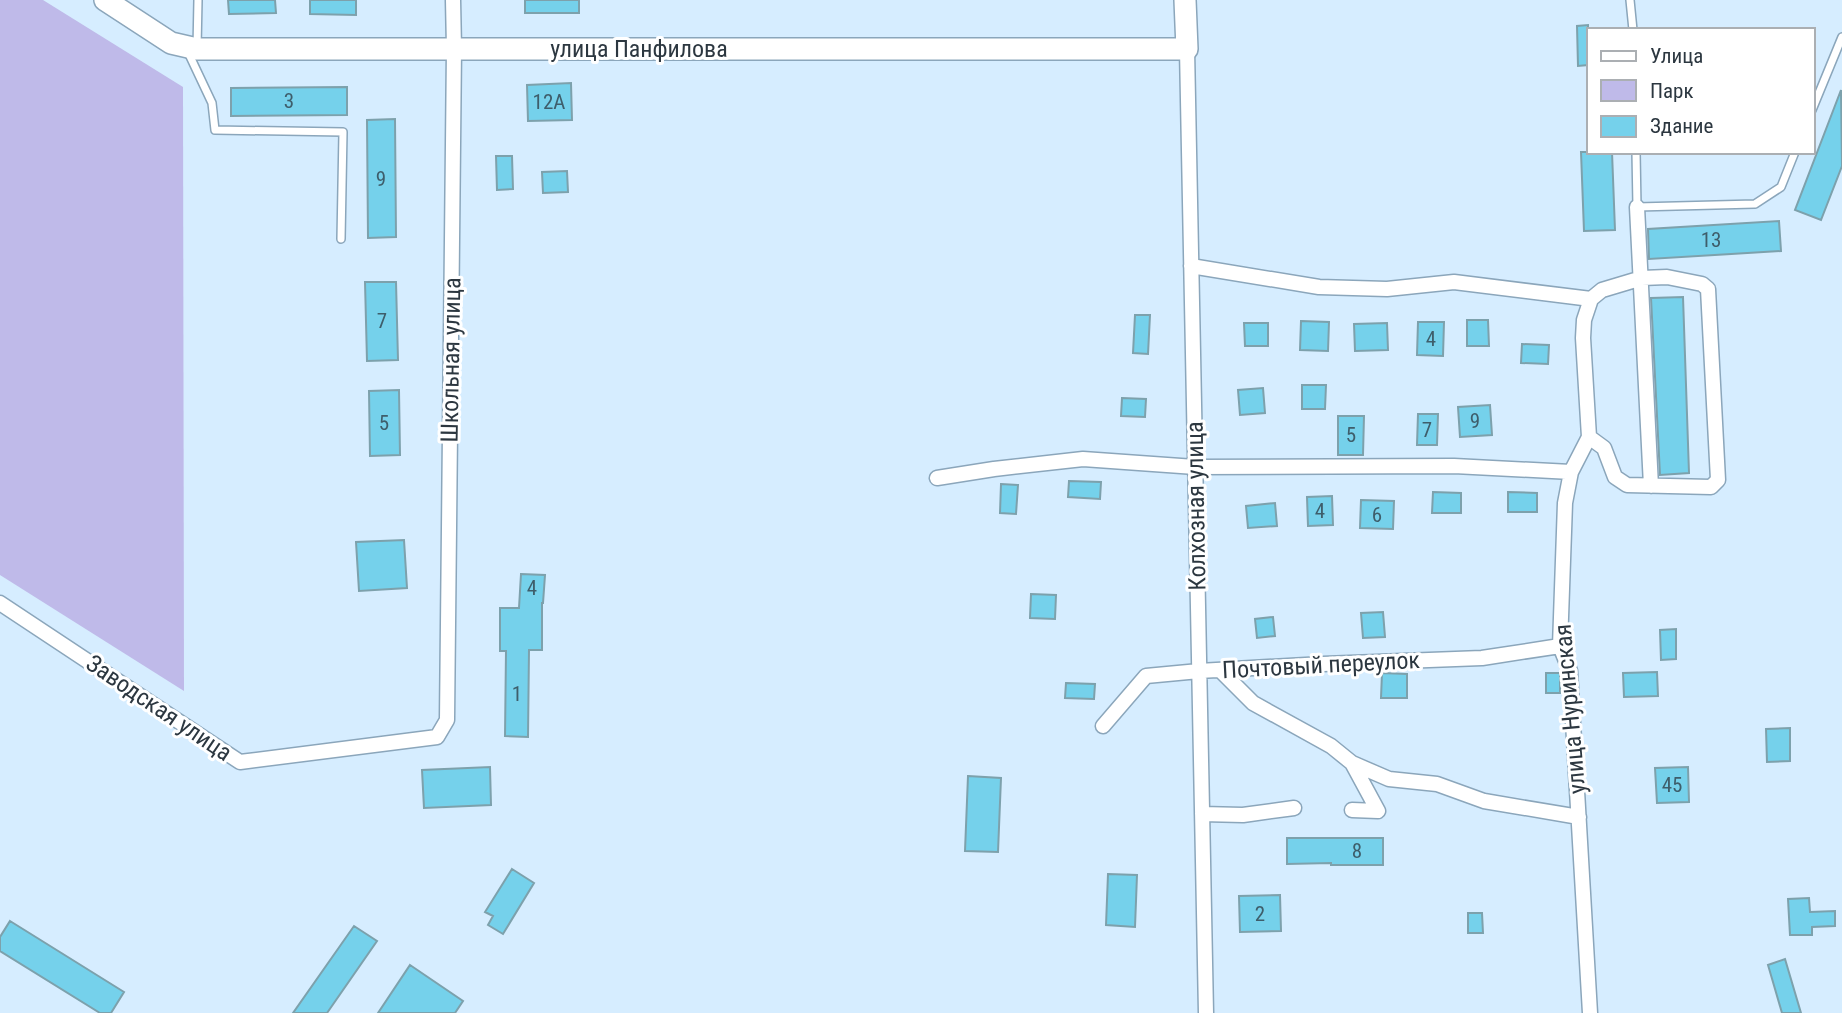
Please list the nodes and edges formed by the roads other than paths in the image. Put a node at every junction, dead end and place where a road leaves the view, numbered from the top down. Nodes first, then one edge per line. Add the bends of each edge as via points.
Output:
1 (105, 0) edge
2 (198, 0) edge
3 (453, 0) edge
4 (1185, 0) edge
5 (1630, 0) edge
6 (1633, 28) edge
7 (1842, 37) edge
8 (191, 48) junction
9 (453, 48) junction
10 (1187, 49) junction
11 (1814, 105) edge
12 (1636, 154) edge
13 (1794, 154) edge
14 (1637, 207) junction
15 (341, 239) dead end
16 (1191, 266) junction
17 (1642, 278) junction
18 (1591, 299) junction
19 (1589, 437) junction
20 (1195, 467) junction
21 (1571, 472) junction
22 (937, 478) dead end
23 (1651, 486) junction
24 (0, 603) edge
25 (1560, 646) junction
26 (1220, 670) junction
27 (1199, 671) junction
28 (447, 720) joint
29 (1103, 726) dead end
30 (1352, 763) junction
31 (1294, 808) dead end
32 (1352, 810) dead end
33 (1202, 814) junction
34 (1579, 817) junction
35 (1206, 1013) edge
36 (1590, 1013) edge

1 - 8 street, улица Панфилова via 171,43
2 - 8 lane
3 - 9 street, Школьная улица
4 - 10 street, Колхозная улица
5 - 6 lane
7 - 11 lane
8 - 9 street, улица Панфилова
8 - 15 lane via 212,103 215,130 343,132
9 - 10 street, улица Панфилова
9 - 28 street, Школьная улица
10 - 16 street, Колхозная улица
12 - 14 lane
13 - 14 lane via 1781,187 1755,204
14 - 17 street
16 - 18 street via 1318,287 1387,289 1454,282
16 - 20 street, Колхозная улица
17 - 18 street via 1602,290
17 - 23 street
17 - 23 street via 1667,276 1709,289 1718,480 1711,487
18 - 19 street via 1583,338
19 - 21 street, улица Нуринская
19 - 23 street via 1604,448 1620,482
20 - 21 street via 1454,466
20 - 22 street via 1083,459
20 - 27 street, Колхозная улица
21 - 25 street, улица Нуринская via 1565,503
24 - 28 street, Заводская улица via 240,762 437,737
25 - 26 street, Почтовый переулок via 1482,658
25 - 34 street, улица Нуринская via 1570,671
26 - 27 street, Почтовый переулок
26 - 30 street via 1253,703 1331,746
27 - 29 street, Почтовый переулок via 1146,676
27 - 33 street, Колхозная улица
30 - 32 street via 1378,811
30 - 34 street via 1390,779
31 - 33 street via 1243,815
33 - 35 street, Колхозная улица
34 - 36 street, улица Нуринская

